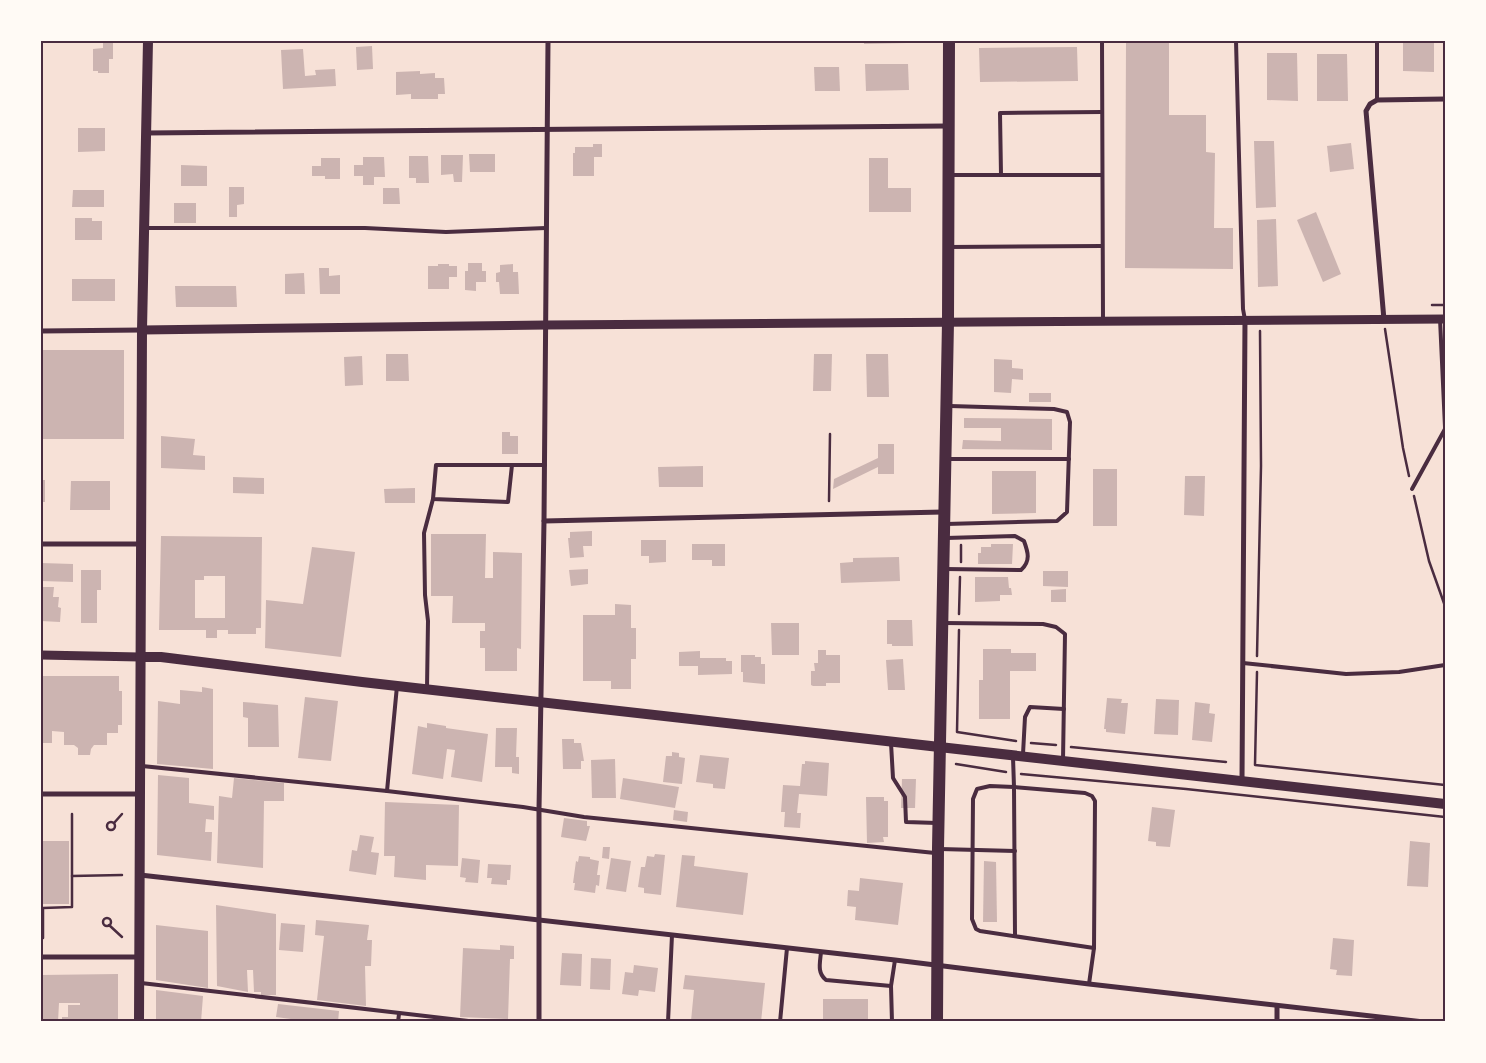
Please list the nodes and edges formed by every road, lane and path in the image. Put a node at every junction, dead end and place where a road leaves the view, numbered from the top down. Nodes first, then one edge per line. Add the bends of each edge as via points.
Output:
1 (148, 41) edge
2 (548, 41) edge
3 (949, 41) edge
4 (1102, 41) edge
5 (1236, 41) edge
6 (1377, 41) edge
7 (1445, 99) edge
8 (1378, 100) junction
9 (1102, 112) junction
10 (948, 126) junction
11 (546, 129) junction
12 (145, 133) junction
13 (1102, 174) junction
14 (948, 175) junction
15 (1000, 175) junction
16 (144, 228) junction
17 (546, 228) junction
18 (1102, 246) junction
19 (948, 247) junction
20 (1432, 305) dead end
21 (1445, 305) edge
22 (1442, 319) edge
23 (1103, 320) junction
24 (1245, 320) junction
25 (1384, 320) junction
26 (948, 322) junction
27 (546, 325) junction
28 (142, 330) junction
29 (41, 331) edge
30 (1260, 331) dead end
31 (946, 406) junction
32 (1445, 428) edge
33 (830, 434) dead end
34 (945, 459) junction
35 (1069, 459) junction
36 (512, 465) junction
37 (545, 466) junction
38 (1412, 489) junction
39 (433, 499) junction
40 (829, 501) dead end
41 (944, 518) junction
42 (544, 520) junction
43 (943, 538) junction
44 (961, 538) junction
45 (41, 544) edge
46 (141, 544) junction
47 (943, 568) junction
48 (960, 569) junction
49 (1444, 602) edge
50 (1445, 606) edge
51 (942, 623) junction
52 (959, 624) junction
53 (41, 655) edge
54 (140, 656) junction
55 (1243, 663) junction
56 (1257, 665) junction
57 (1445, 665) edge
58 (397, 686) junction
59 (427, 689) junction
60 (540, 701) junction
61 (1064, 709) junction
62 (891, 741) junction
63 (1024, 742) junction
64 (1063, 746) junction
65 (939, 747) junction
66 (1018, 755) junction
67 (1063, 760) junction
68 (1226, 762) dead end
69 (956, 764) dead end
70 (139, 765) junction
71 (1013, 773) junction
72 (1242, 780) junction
73 (1445, 785) edge
74 (1014, 787) junction
75 (387, 791) junction
76 (41, 794) edge
77 (139, 794) junction
78 (1445, 804) edge
79 (538, 809) junction
80 (72, 814) dead end
81 (122, 814) dead end
82 (1445, 817) edge
83 (114, 823) dead end
84 (938, 823) junction
85 (973, 850) junction
86 (938, 851) junction
87 (1015, 852) junction
88 (122, 875) dead end
89 (139, 875) junction
90 (72, 876) junction
91 (539, 919) junction
92 (109, 925) dead end
93 (672, 935) junction
94 (1016, 936) junction
95 (122, 937) dead end
96 (43, 938) dead end
97 (787, 948) junction
98 (1094, 948) junction
99 (821, 952) junction
100 (41, 957) edge
101 (139, 957) junction
102 (895, 960) junction
103 (937, 965) junction
104 (139, 983) junction
105 (1090, 984) junction
106 (891, 986) junction
107 (1277, 1006) junction
108 (399, 1014) junction
109 (138, 1022) edge
110 (398, 1022) edge
111 (477, 1022) edge
112 (539, 1022) edge
113 (668, 1022) edge
114 (780, 1022) edge
115 (892, 1022) edge
116 (937, 1022) edge
117 (1277, 1022) edge
118 (1424, 1022) edge

1 - 12 main road
2 - 11 street
3 - 10 main road
4 - 9 lane
5 - 24 lane
6 - 8 lane
7 - 8 street
8 - 25 street via 1370,104 1365,121
9 - 13 lane
9 - 15 lane via 1000,113
10 - 11 street
10 - 14 main road
11 - 12 street
11 - 17 street
12 - 16 main road
13 - 15 lane
13 - 18 lane
14 - 15 lane
14 - 19 main road
16 - 17 lane via 365,228 446,232
16 - 28 main road
17 - 27 street
18 - 19 lane
18 - 23 lane
19 - 26 main road
20 - 21 path
22 - 25 street
22 - 32 lane
23 - 24 street
23 - 26 street
24 - 25 street
24 - 55 street
25 - 38 path
26 - 27 street
26 - 31 main road
27 - 28 street
27 - 37 street
28 - 29 street
28 - 46 main road
30 - 56 path
31 - 34 main road
31 - 35 lane via 1067,412 1070,422
32 - 38 lane
33 - 40 path
34 - 35 lane
34 - 41 main road
35 - 41 lane via 1066,512 1057,522
36 - 37 lane
36 - 39 lane via 436,465
36 - 39 lane via 508,502
37 - 42 street
38 - 49 path
39 - 59 lane via 424,533
41 - 42 street
41 - 43 main road
42 - 60 street
43 - 44 lane
43 - 47 main road
44 - 48 path
44 - 48 lane via 1015,536 1024,541 1029,558 1021,570
45 - 46 street
46 - 54 main road
47 - 48 lane
47 - 51 main road
48 - 52 path
49 - 50 path
51 - 52 lane
51 - 65 main road
52 - 61 lane via 1043,624 1056,627 1065,634
52 - 63 path via 956,732
53 - 54 street
54 - 58 main road
54 - 70 main road
55 - 56 lane
55 - 72 street
56 - 57 lane via 1346,674 1399,672
56 - 73 path via 1255,765
58 - 59 main road
58 - 75 lane
59 - 60 main road
60 - 62 main road
60 - 79 street
61 - 63 lane via 1030,707 1025,718
61 - 64 lane
62 - 65 main road
62 - 84 lane via 893,778 905,797 906,822
63 - 64 path
63 - 66 lane
64 - 67 lane
64 - 68 path
65 - 66 main road
65 - 84 main road
66 - 67 main road
66 - 71 lane
67 - 72 main road
69 - 71 path
70 - 75 lane
70 - 77 main road
71 - 74 lane
71 - 82 path
72 - 78 main road
74 - 85 lane via 977,789 973,798
74 - 87 lane
74 - 98 lane via 1085,793 1095,801
75 - 79 lane
76 - 77 street
77 - 89 main road
79 - 86 lane via 584,817
79 - 91 street
80 - 90 path
81 - 83 path
84 - 86 main road
85 - 86 lane
85 - 87 lane
85 - 94 lane via 976,928
86 - 103 main road
87 - 94 lane
88 - 90 path
89 - 91 street
89 - 101 main road
90 - 96 path via 72,908 43,908
91 - 93 street
91 - 112 street
92 - 95 path
93 - 97 street
93 - 113 lane
94 - 98 lane
97 - 99 street
97 - 114 lane
98 - 105 lane
99 - 102 street
99 - 106 lane via 820,971 826,980
100 - 101 street
101 - 104 main road
102 - 103 street
102 - 106 lane
103 - 105 street
103 - 116 main road
104 - 108 lane
104 - 109 main road
105 - 107 street
106 - 115 lane
107 - 117 street
107 - 118 street
108 - 110 lane
108 - 111 lane

